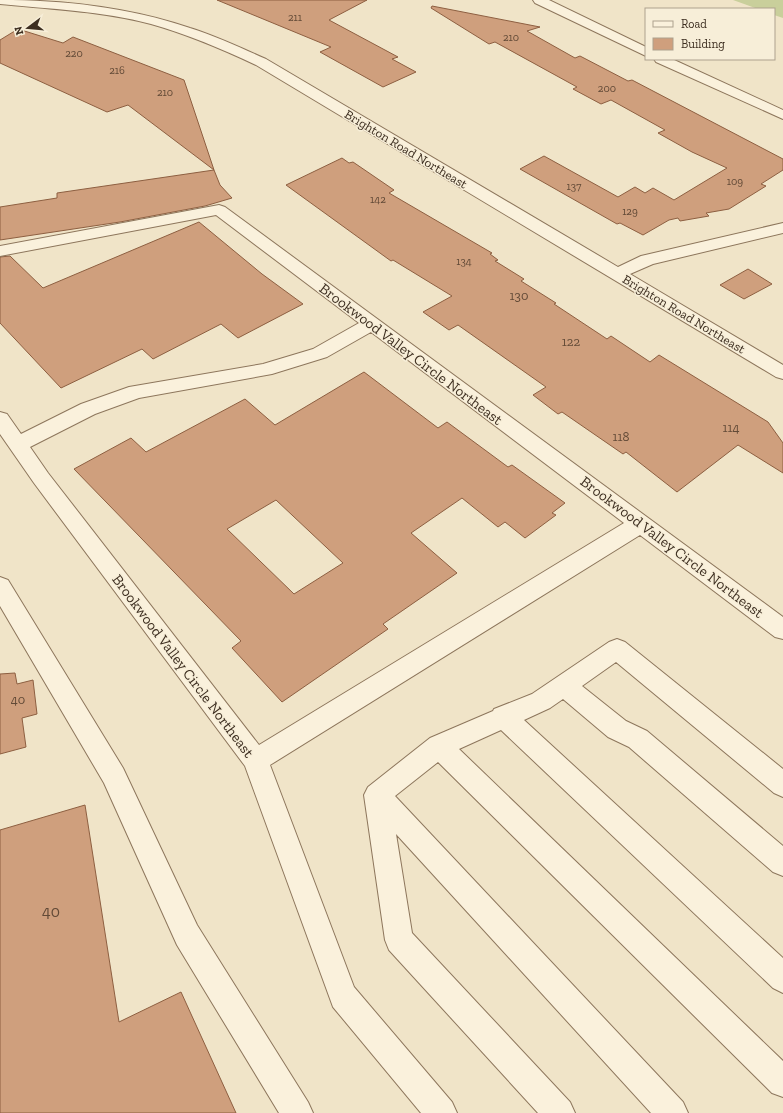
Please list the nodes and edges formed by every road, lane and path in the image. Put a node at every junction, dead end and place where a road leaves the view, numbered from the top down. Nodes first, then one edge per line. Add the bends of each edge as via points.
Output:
1 (0, 0) edge
2 (538, 0) edge
3 (645, 52) edge
4 (663, 60) edge
5 (783, 116) edge
6 (783, 228) edge
7 (0, 251) edge
8 (616, 274) junction
9 (371, 324) junction
10 (783, 373) edge
11 (0, 419) edge
12 (18, 444) junction
13 (640, 524) junction
14 (0, 586) edge
15 (783, 630) edge
16 (564, 686) junction
17 (503, 716) junction
18 (439, 746) junction
19 (256, 760) junction
20 (783, 785) edge
21 (377, 795) junction
22 (783, 863) edge
23 (783, 978) edge
24 (783, 1082) edge
25 (297, 1113) edge
26 (441, 1113) edge
27 (559, 1113) edge
28 (672, 1113) edge

1 - 8 street, Brighton Road Northeast via 122,14 173,26 219,42 261,62
2 - 3 street
4 - 5 street
6 - 8 street via 647,260
7 - 9 street, Brookwood Valley Circle Northeast via 218,210
8 - 10 street, Brighton Road Northeast
9 - 12 street via 320,352 265,370 136,392 88,409
9 - 13 street, Brookwood Valley Circle Northeast
11 - 12 street, Brookwood Valley Circle Northeast
12 - 19 street, Brookwood Valley Circle Northeast via 41,478
13 - 15 street, Brookwood Valley Circle Northeast
13 - 19 street
14 - 25 street via 114,776 187,935
16 - 17 street via 541,701
16 - 20 street via 617,649
16 - 22 street via 617,729 638,739
17 - 18 street
17 - 23 street
18 - 21 street
18 - 24 street
19 - 26 street, Brookwood Valley Circle Northeast via 343,997
21 - 27 street via 399,940
21 - 28 street

